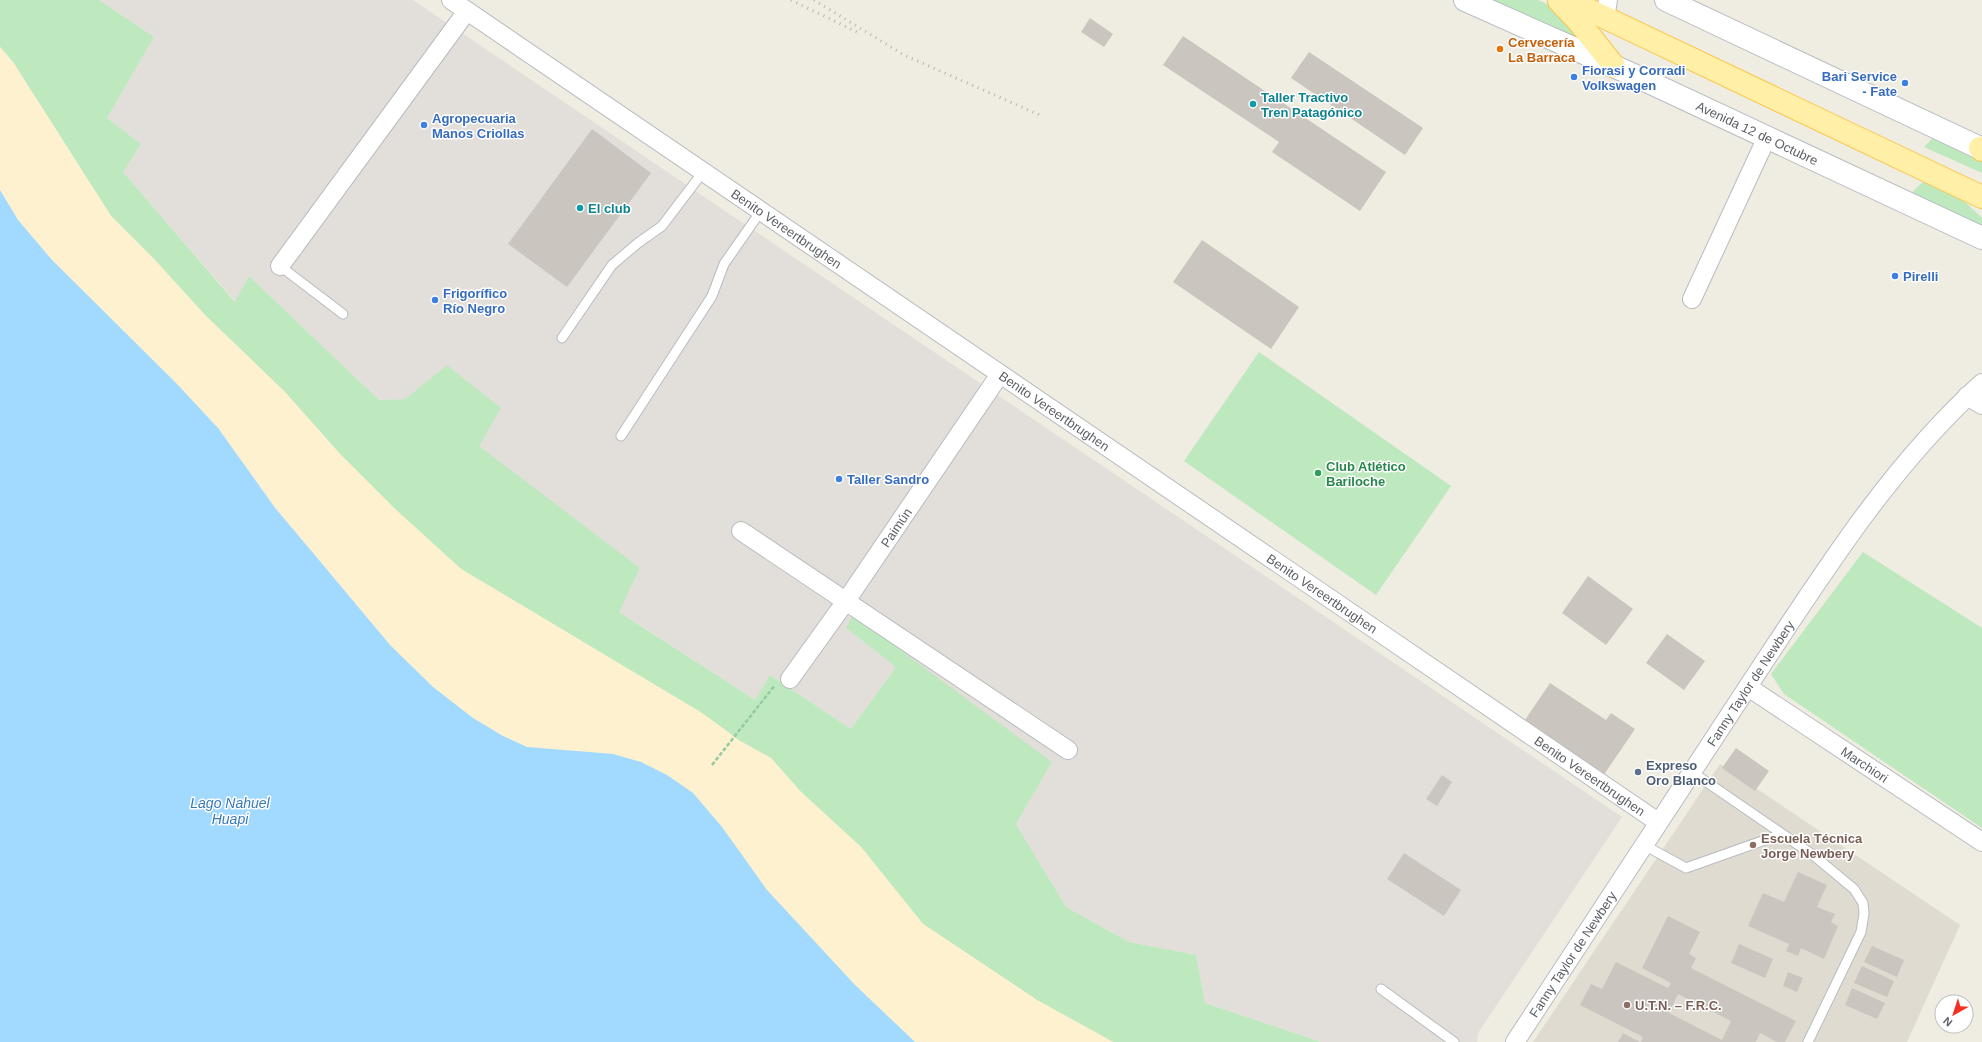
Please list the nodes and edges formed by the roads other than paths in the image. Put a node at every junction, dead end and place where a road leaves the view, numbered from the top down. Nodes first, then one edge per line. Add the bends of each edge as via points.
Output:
1 (1465, 0) edge
2 (1558, 0) edge
3 (1568, 0) edge
4 (1666, 0) edge
5 (458, 4) edge
6 (1607, 9) edge
7 (1614, 66) junction
8 (1767, 137) junction
9 (1981, 149) edge
10 (703, 172) junction
11 (1947, 181) junction
12 (1982, 197) edge
13 (761, 212) junction
14 (1982, 212) edge
15 (1982, 238) edge
16 (280, 266) joint
17 (1692, 299) dead end
18 (343, 314) dead end
19 (562, 338) dead end
20 (1000, 374) junction
21 (1982, 383) edge
22 (1975, 400) edge
23 (620, 436) dead end
24 (741, 531) dead end
25 (846, 601) junction
26 (784, 680) road end
27 (1748, 687) junction
28 (1068, 750) dead end
29 (1692, 772) junction
30 (1658, 822) junction
31 (1782, 834) junction
32 (1982, 842) edge
33 (1644, 845) junction
34 (1381, 989) dead end
35 (1454, 1042) edge
36 (1515, 1042) edge
37 (1808, 1042) edge

1 - 7 street, Avenida 12 de Octubre
2 - 7 main road
3 - 6 main road
4 - 9 street
5 - 10 street, Benito Vereertbrughen
5 - 16 street
6 - 11 main road
7 - 8 street, Avenida 12 de Octubre
8 - 15 street, Avenida 12 de Octubre
8 - 17 street
10 - 13 street, Benito Vereertbrughen
10 - 19 lane via 662,226 612,265
11 - 12 main road
11 - 14 main road
13 - 20 street, Benito Vereertbrughen
13 - 23 lane via 724,264 712,296
16 - 18 lane
20 - 25 street, Paimún
20 - 30 street, Benito Vereertbrughen
21 - 22 street, Fanny Taylor de Newbery
22 - 27 street, Fanny Taylor de Newbery via 1931,434 1898,473 1832,559
24 - 25 street
25 - 26 street, Paimún
25 - 28 street
27 - 29 street, Fanny Taylor de Newbery
27 - 32 street, Marchiori
29 - 30 street, Fanny Taylor de Newbery
29 - 31 lane
30 - 33 street, Fanny Taylor de Newbery
31 - 33 lane via 1686,868
31 - 37 lane via 1813,855 1854,889 1863,903 1861,932
33 - 36 street, Fanny Taylor de Newbery
34 - 35 lane

